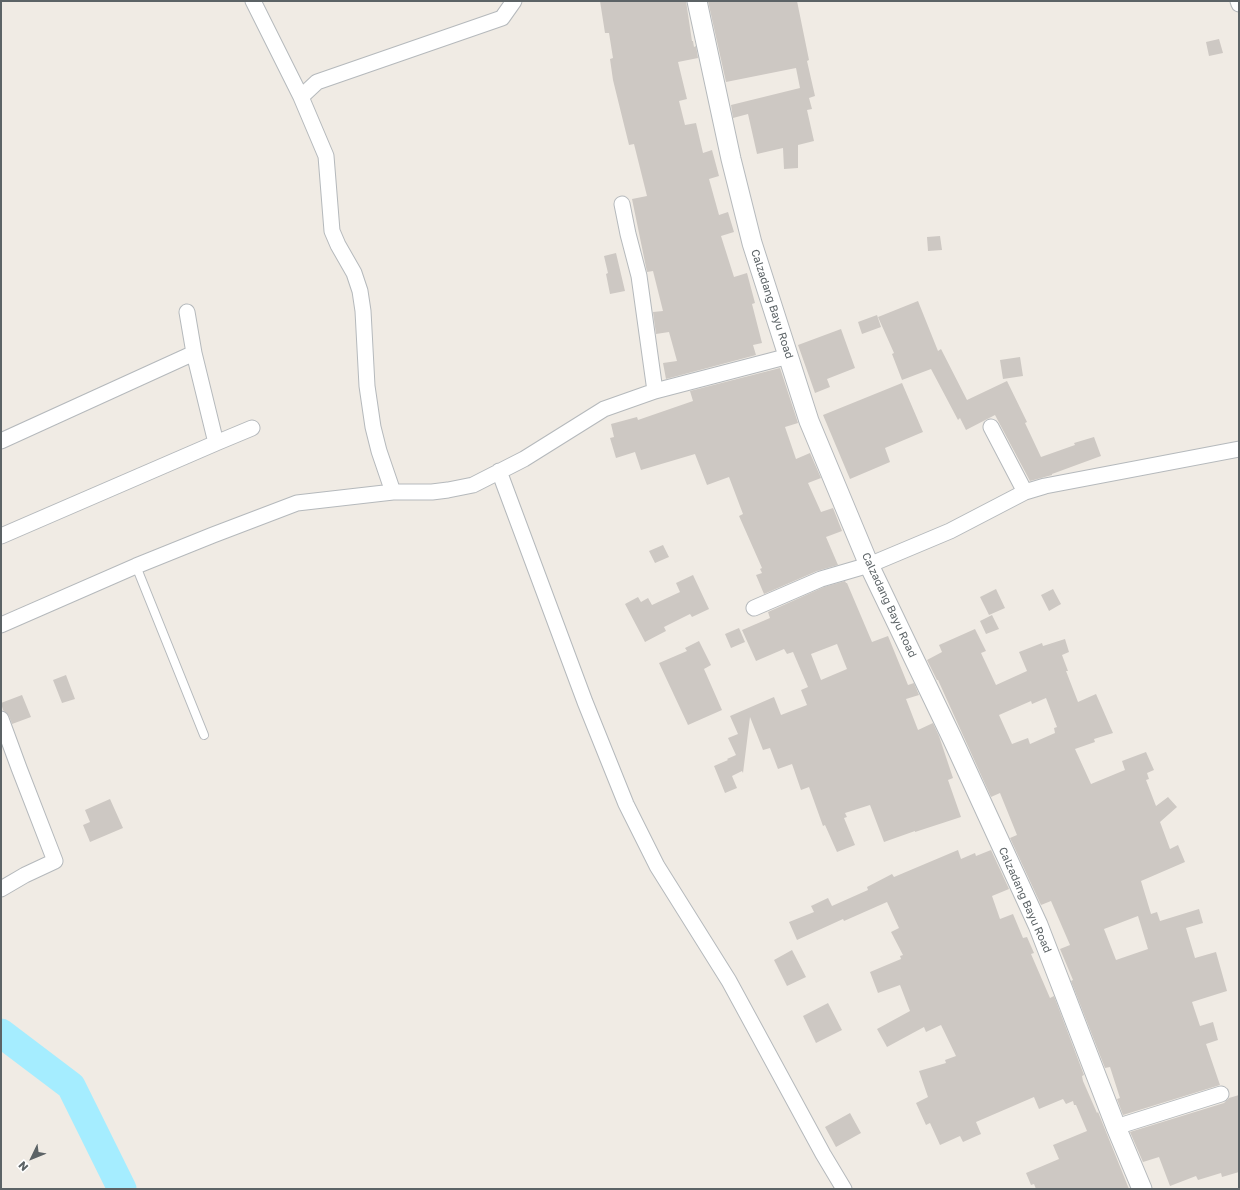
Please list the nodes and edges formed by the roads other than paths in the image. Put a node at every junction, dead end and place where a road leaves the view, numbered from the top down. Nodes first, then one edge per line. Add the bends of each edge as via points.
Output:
1 (253, 1) edge
2 (514, 1) edge
3 (697, 1) edge
4 (1238, 1) edge
5 (1239, 4) edge
6 (301, 97) junction
7 (622, 204) dead end
8 (187, 312) dead end
9 (194, 353) junction
10 (789, 356) junction
11 (655, 391) junction
12 (991, 427) dead end
13 (252, 428) dead end
14 (1, 441) edge
15 (216, 444) junction
16 (1239, 449) edge
17 (499, 471) junction
18 (393, 492) junction
19 (1025, 492) junction
20 (1, 536) edge
21 (869, 565) junction
22 (136, 566) junction
23 (754, 608) dead end
24 (1, 625) edge
25 (1, 719) edge
26 (204, 734) dead end
27 (1, 889) edge
28 (1221, 1094) dead end
29 (1116, 1127) junction
30 (844, 1189) edge
31 (1142, 1189) edge

1 - 6 street
2 - 6 street via 502,18 317,82
3 - 10 street, Calzadang Bayu Road via 752,244
4 - 5 street
6 - 18 street via 326,156 332,231 360,291 367,386 373,427
7 - 11 street via 639,276
8 - 9 street
9 - 14 street
9 - 15 street
10 - 11 street
10 - 21 street, Calzadang Bayu Road via 809,421
11 - 17 street via 604,409 524,459
12 - 19 street
13 - 15 street
15 - 20 street
16 - 19 street
17 - 18 street via 473,485 448,490
17 - 30 street via 626,804 657,866 729,982
18 - 22 street via 297,503
19 - 21 street via 950,531
21 - 23 street via 821,579
21 - 29 street, Calzadang Bayu Road via 1038,926
22 - 24 street
22 - 26 lane
25 - 27 street via 55,861
28 - 29 street
29 - 31 street, Calzadang Bayu Road

